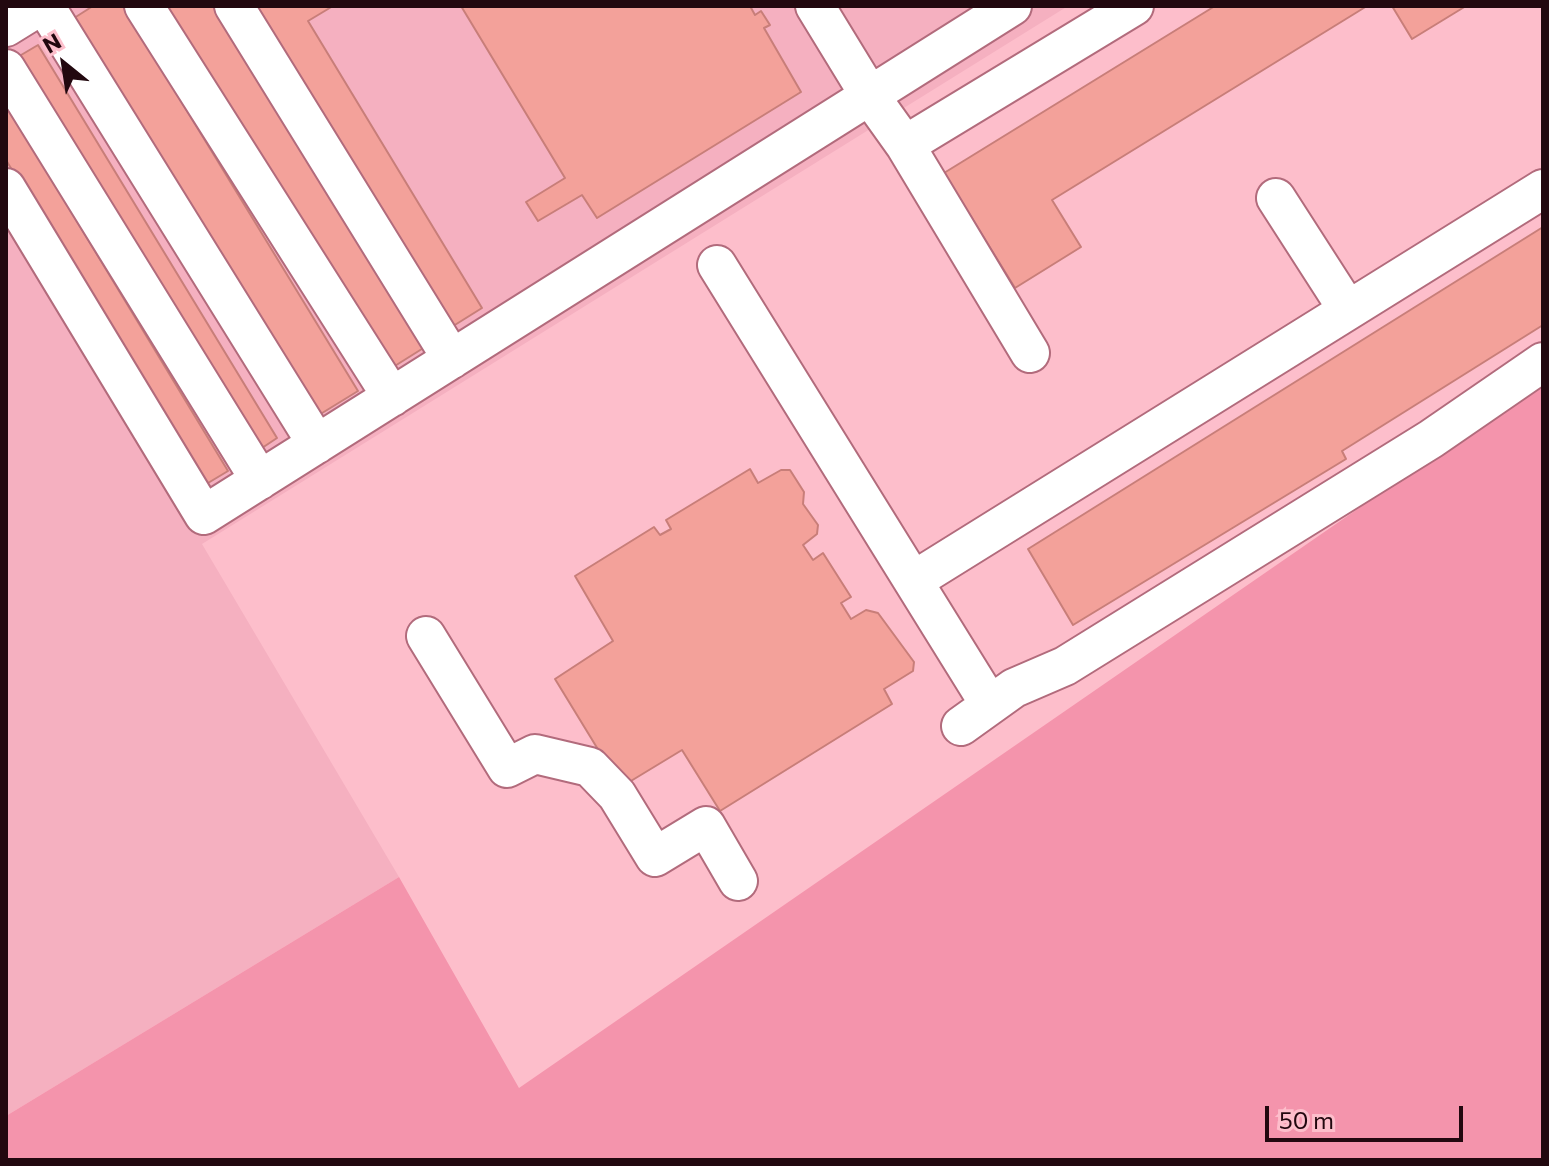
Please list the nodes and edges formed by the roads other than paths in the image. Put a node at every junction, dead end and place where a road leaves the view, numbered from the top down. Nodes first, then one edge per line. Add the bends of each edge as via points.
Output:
1 (42, 6) edge
2 (144, 6) edge
3 (234, 6) edge
4 (815, 6) edge
5 (1012, 6) edge
6 (1134, 6) edge
7 (6, 27) edge
8 (6, 69) edge
9 (870, 96) junction
10 (905, 145) junction
11 (6, 188) edge
12 (1543, 189) edge
13 (1276, 198) dead end
14 (717, 265) dead end
15 (1348, 310) junction
16 (1030, 353) dead end
17 (452, 359) junction
18 (1543, 362) edge
19 (392, 397) junction
20 (317, 444) junction
21 (260, 480) junction
22 (913, 581) junction
23 (426, 636) dead end
24 (738, 881) dead end

1 - 7 lane
1 - 20 lane
2 - 19 lane
3 - 17 lane
4 - 9 lane
5 - 9 lane
6 - 10 lane
8 - 21 lane
9 - 10 lane
9 - 17 lane
10 - 16 lane
11 - 21 lane via 204,515
12 - 15 lane
13 - 15 lane
14 - 22 lane
15 - 22 lane
17 - 19 lane
18 - 22 lane via 1431,439 1065,666 1014,688 976,715
19 - 20 lane
20 - 21 lane
23 - 24 lane via 507,768 535,754 590,767 617,795 655,857 706,826

